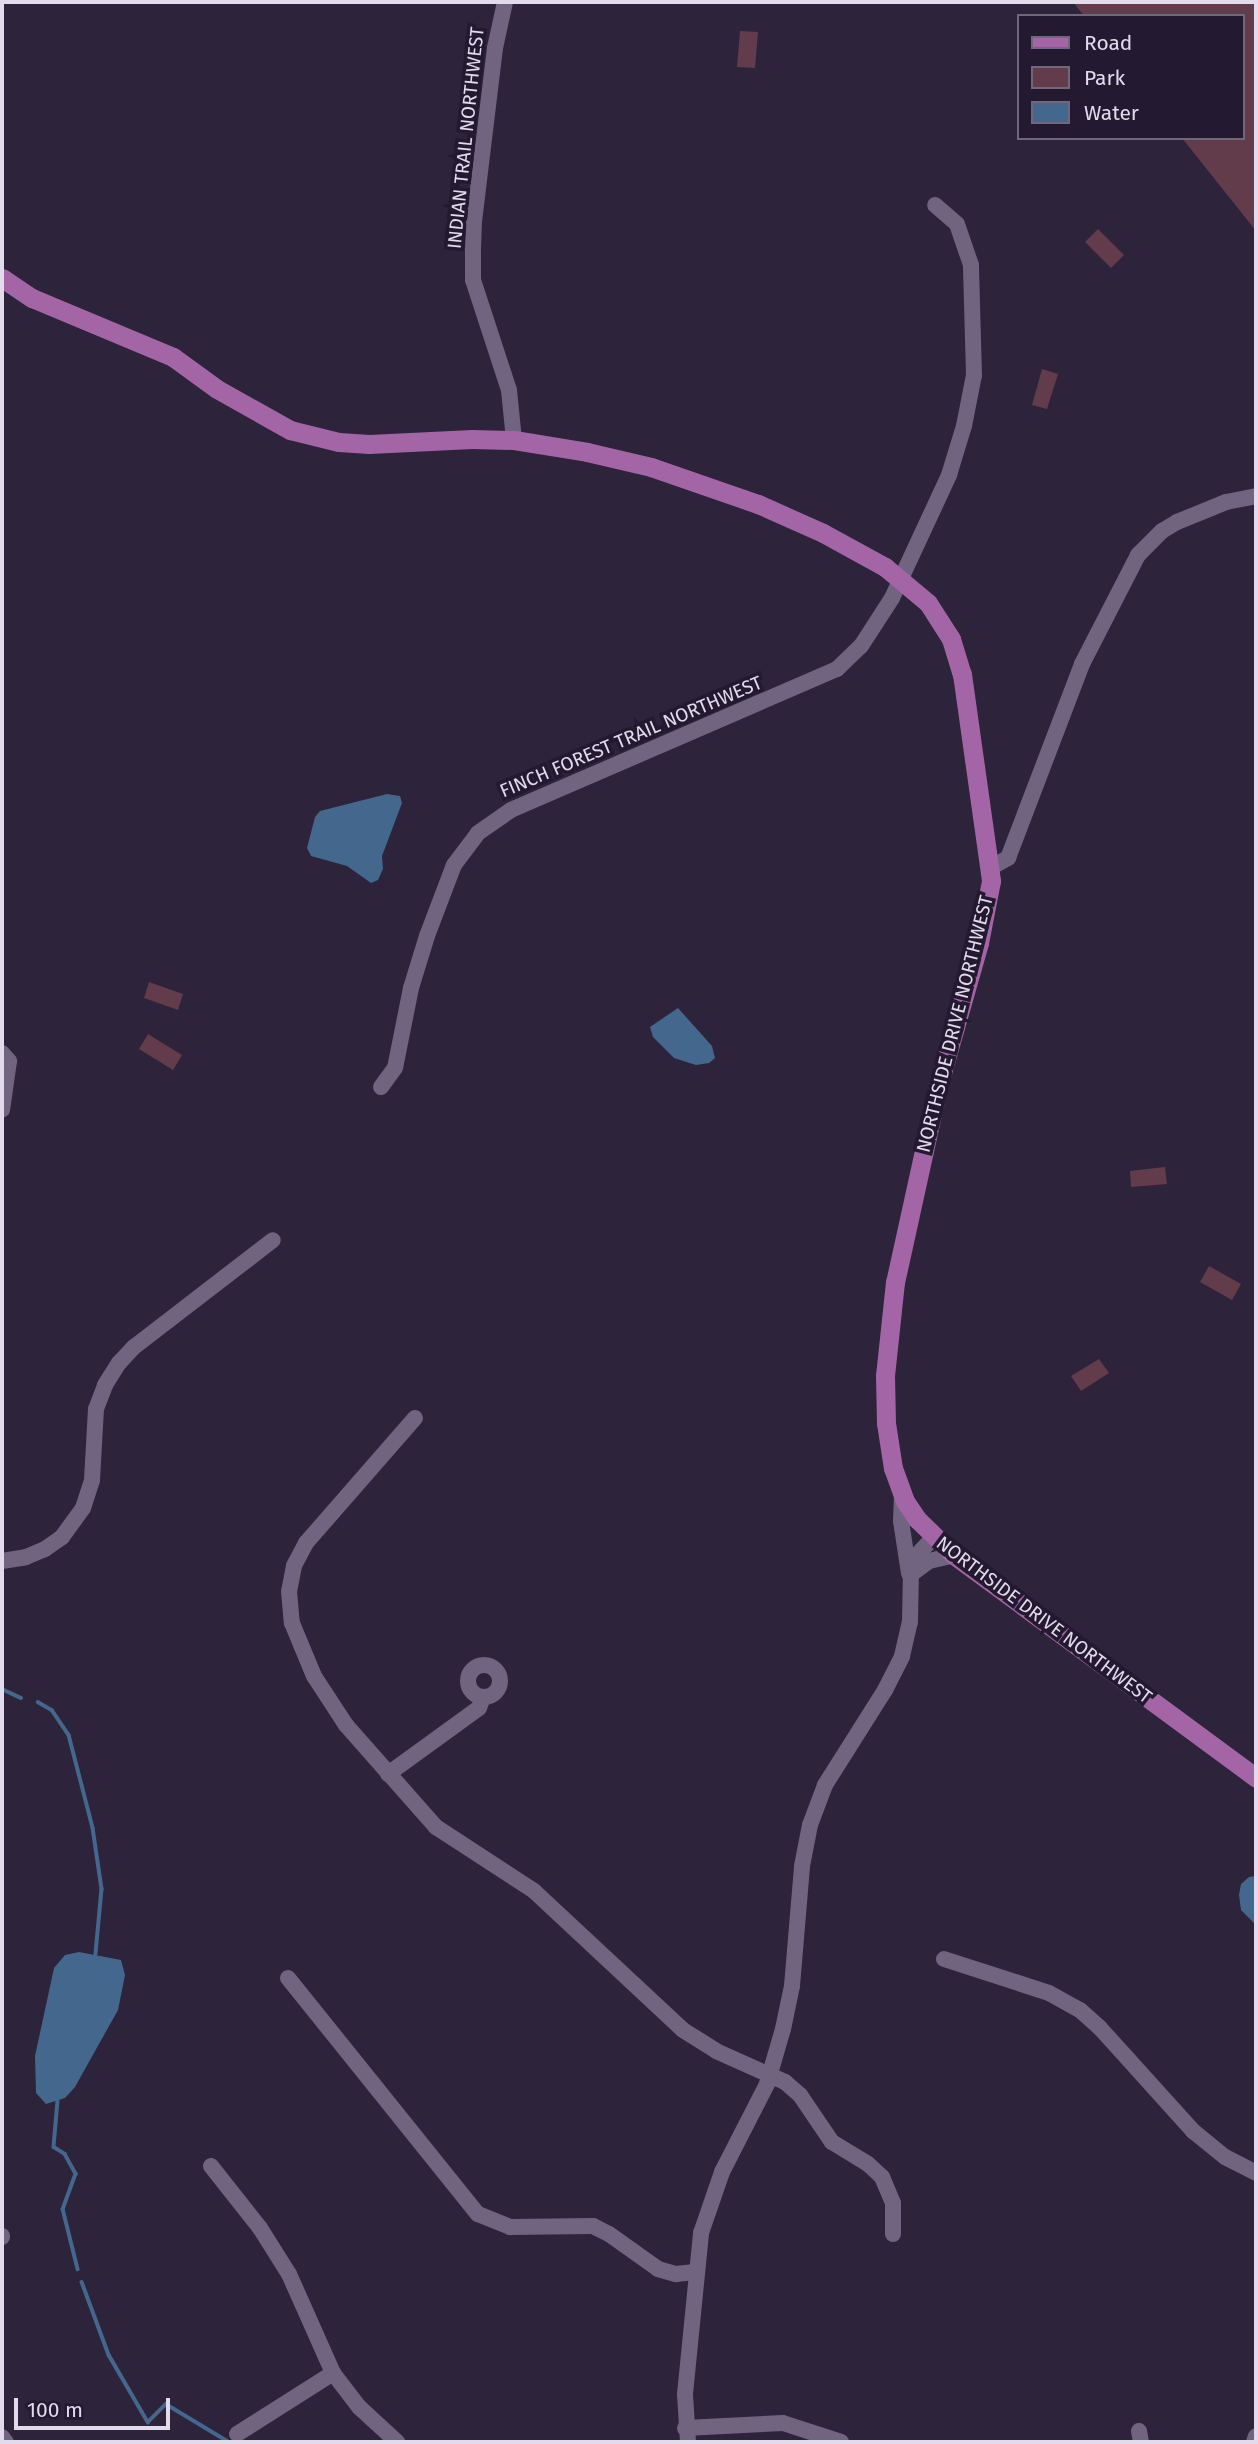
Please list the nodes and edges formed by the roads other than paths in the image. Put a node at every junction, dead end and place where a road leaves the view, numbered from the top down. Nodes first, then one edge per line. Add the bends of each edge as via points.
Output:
1 (505, 2) edge
2 (935, 205) dead end
3 (2, 278) edge
4 (514, 440) junction
5 (1256, 496) edge
6 (901, 578) junction
7 (990, 867) junction
8 (2, 1053) edge
9 (381, 1087) dead end
10 (2, 1110) edge
11 (273, 1240) dead end
12 (415, 1418) dead end
13 (902, 1494) junction
14 (933, 1538) junction
15 (954, 1555) junction
16 (2, 1561) edge
17 (910, 1575) junction
18 (483, 1698) dead end
19 (388, 1774) junction
20 (1256, 1778) edge
21 (944, 1959) dead end
22 (289, 1978) dead end
23 (770, 2074) junction
24 (211, 2166) dead end
25 (1256, 2173) edge
26 (893, 2234) dead end
27 (695, 2273) junction
28 (333, 2373) junction
29 (237, 2434) dead end
30 (687, 2435) edge
31 (1256, 2436) edge
32 (2, 2437) edge
33 (6, 2442) edge
34 (397, 2442) edge
35 (841, 2442) edge
36 (1254, 2442) edge

1 - 4 street, INDIAN TRAIL NORTHWEST via 495,48 473,252 481,307 509,390
2 - 6 street, FINCH FOREST TRAIL NORTHWEST via 957,224 971,265 974,375 949,475
3 - 4 main road, NORTHSIDE DRIVE NORTHWEST via 32,298 173,357 217,389 290,430 369,444
4 - 6 main road, NORTHSIDE DRIVE NORTHWEST via 587,452 708,485 823,533
5 - 7 street via 1177,522 1138,555 1082,664 1008,858
6 - 7 main road, NORTHSIDE DRIVE NORTHWEST via 941,621 958,658
6 - 9 street, FINCH FOREST TRAIL NORTHWEST via 862,646 837,669 511,810 478,833 454,866 427,936 395,1068
7 - 13 main road, NORTHSIDE DRIVE NORTHWEST via 990,892 979,943 916,1179 888,1332 887,1423
8 - 10 street via 9,1061
11 - 16 street via 119,1363 96,1409 92,1480 79,1516 45,1549
12 - 19 street via 306,1543 294,1566 289,1591 292,1623 314,1676 346,1725
13 - 14 main road, NORTHSIDE DRIVE NORTHWEST
13 - 17 street via 901,1521
14 - 15 main road, NORTHSIDE DRIVE NORTHWEST
14 - 17 street via 917,1555
15 - 17 street via 929,1561
15 - 20 main road, NORTHSIDE DRIVE NORTHWEST
17 - 23 street via 910,1622 902,1656 825,1785 810,1825 792,1986
18 - 19 street via 479,1708
19 - 23 street via 436,1827 534,1891 683,2030 716,2051
21 - 25 street via 1049,1993 1080,2010 1193,2132
22 - 27 street via 478,2214 510,2227 593,2226 658,2269
23 - 26 street via 800,2095 832,2142 882,2177 893,2203
23 - 27 street via 713,2194
24 - 28 street via 289,2274
27 - 30 street via 685,2394
28 - 29 street
28 - 34 street via 359,2407
30 - 35 street via 783,2423
31 - 36 street
32 - 33 street

